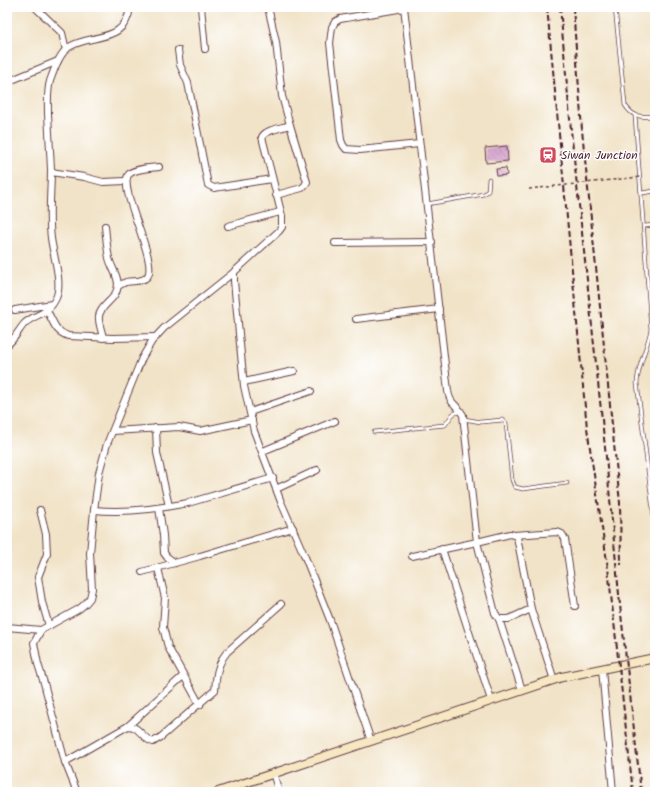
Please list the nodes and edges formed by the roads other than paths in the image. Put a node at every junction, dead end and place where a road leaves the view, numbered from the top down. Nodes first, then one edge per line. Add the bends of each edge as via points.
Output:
1 (35, 7) edge
2 (130, 7) edge
3 (202, 7) edge
4 (268, 7) edge
5 (615, 7) edge
6 (404, 8) edge
7 (66, 50) junction
8 (178, 50) dead end
9 (205, 50) dead end
10 (58, 61) junction
11 (7, 82) edge
12 (635, 115) junction
13 (655, 116) edge
14 (290, 125) junction
15 (420, 144) junction
16 (159, 166) dead end
17 (51, 172) junction
18 (272, 179) junction
19 (489, 179) dead end
20 (126, 181) junction
21 (655, 191) edge
22 (642, 193) junction
23 (276, 195) junction
24 (427, 204) junction
25 (280, 212) junction
26 (655, 225) edge
27 (105, 226) dead end
28 (228, 226) dead end
29 (645, 226) junction
30 (432, 242) junction
31 (335, 243) dead end
32 (234, 272) junction
33 (118, 286) junction
34 (52, 304) junction
35 (439, 309) junction
36 (15, 310) dead end
37 (47, 310) junction
38 (356, 319) dead end
39 (156, 337) junction
40 (103, 338) junction
41 (7, 345) edge
42 (294, 371) dead end
43 (244, 382) junction
44 (311, 391) dead end
45 (461, 411) junction
46 (250, 412) junction
47 (464, 419) junction
48 (252, 420) junction
49 (335, 421) dead end
50 (156, 428) junction
51 (112, 431) junction
52 (374, 432) dead end
53 (263, 452) junction
54 (317, 470) dead end
55 (273, 478) junction
56 (567, 483) dead end
57 (276, 489) junction
58 (169, 506) junction
59 (159, 508) junction
60 (40, 510) dead end
61 (94, 510) junction
62 (655, 526) edge
63 (293, 528) junction
64 (514, 535) junction
65 (477, 542) junction
66 (442, 549) junction
67 (412, 556) dead end
68 (175, 563) junction
69 (158, 568) junction
70 (142, 572) dead end
71 (282, 604) dead end
72 (575, 606) dead end
73 (531, 609) junction
74 (499, 619) junction
75 (50, 626) junction
76 (7, 627) edge
77 (41, 630) junction
78 (655, 658) edge
79 (602, 669) junction
80 (183, 676) junction
81 (554, 680) junction
82 (522, 690) junction
83 (491, 700) junction
84 (200, 704) junction
85 (128, 726) junction
86 (371, 741) junction
87 (65, 762) junction
88 (274, 773) junction
89 (77, 792) edge
90 (218, 792) edge
91 (279, 792) edge
92 (613, 792) edge

1 - 7 street via 62,33
2 - 7 street via 129,16 114,33 75,44
3 - 9 street
4 - 14 street via 276,42 282,96
5 - 12 lane via 625,105
6 - 15 street
6 - 15 street via 335,22 330,36 330,54 342,145 346,149 360,150
7 - 10 street
8 - 18 street via 180,65 188,83 208,184 214,188
10 - 11 street
10 - 17 street via 48,94
12 - 13 lane
12 - 22 lane
14 - 18 street via 268,132 262,137
14 - 23 street via 307,182 302,188
15 - 24 street
16 - 20 street via 133,172 128,175
17 - 20 street via 84,176 103,182
17 - 34 street via 51,237 59,287
18 - 23 street
19 - 24 lane via 488,191 484,194
20 - 33 street via 147,253 149,273 143,280 125,282
21 - 22 lane
22 - 29 lane
23 - 25 street
24 - 30 street
25 - 28 street
25 - 32 street via 280,231
26 - 29 lane
27 - 33 street via 109,257
29 - 62 lane via 652,329 637,383
30 - 31 street
30 - 35 street
32 - 39 street via 185,310
32 - 43 street
33 - 40 street via 114,297 99,316
34 - 36 street
34 - 37 street
35 - 38 street
35 - 45 street via 449,399
37 - 40 street via 54,325 62,334
37 - 41 street via 24,325
39 - 40 street
39 - 51 street via 139,364
42 - 43 street
43 - 46 street
44 - 46 street
45 - 47 street
45 - 52 lane via 453,414 445,425
46 - 48 street
47 - 56 lane via 481,422 504,420 515,487 523,489
47 - 65 street
48 - 50 street via 200,430
48 - 53 street
49 - 53 street
50 - 51 street
50 - 58 street via 157,453
51 - 61 street via 101,465
53 - 55 street
54 - 57 street
55 - 57 street
55 - 58 street via 188,503
57 - 63 street
58 - 59 street
59 - 61 street via 123,512
59 - 68 street via 164,553
60 - 75 street via 48,554 38,577 42,602
61 - 75 street via 90,553 90,598 79,609
63 - 68 street
63 - 86 street via 330,620
64 - 65 street
64 - 72 street via 558,532 564,536
64 - 73 street via 518,541
65 - 66 street
65 - 74 street via 495,613
66 - 67 street
66 - 83 street
68 - 69 street
69 - 70 street
69 - 80 street via 165,598 164,636
71 - 84 street via 227,652 219,666 215,690
73 - 74 street via 509,619
73 - 81 street
74 - 82 street
75 - 77 street
76 - 77 street
77 - 87 street via 34,643 35,652
78 - 79 street
79 - 81 street
79 - 92 street
80 - 84 street
80 - 85 street
81 - 82 street
82 - 83 street
83 - 86 street
84 - 85 street via 153,742 137,728
85 - 87 street
86 - 88 street
87 - 89 street
88 - 90 street
88 - 91 street

